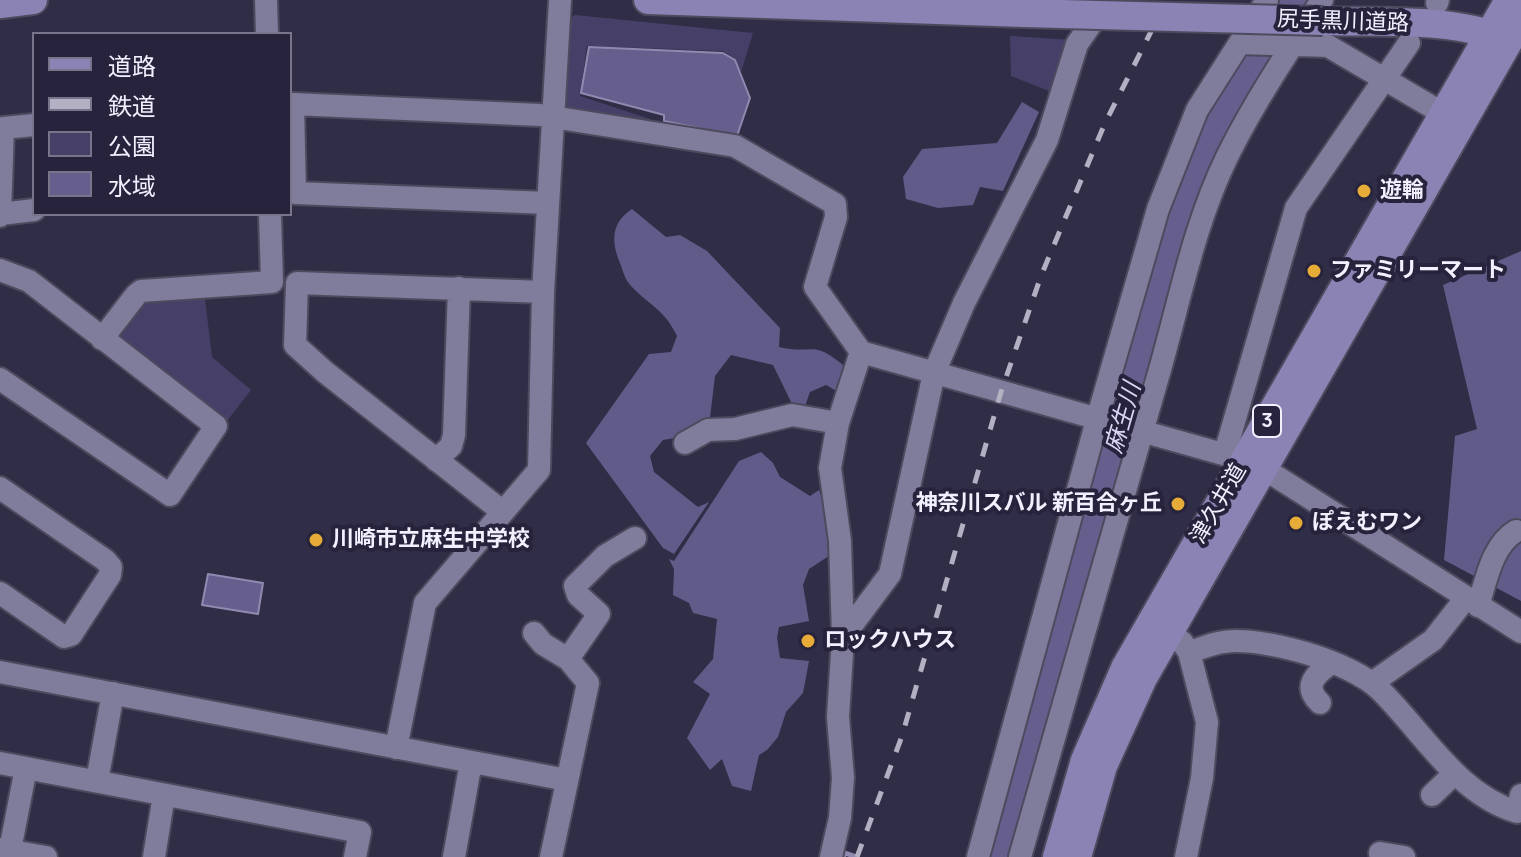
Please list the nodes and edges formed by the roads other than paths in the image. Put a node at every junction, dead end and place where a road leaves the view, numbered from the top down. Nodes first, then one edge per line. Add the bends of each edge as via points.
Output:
1 (33, 0) edge
2 (266, 0) edge
3 (560, 0) edge
4 (648, 0) edge
5 (1108, 0) edge
6 (1267, 0) edge
7 (1509, 0) edge
8 (0, 4) edge
9 (1322, 11) edge
10 (267, 32) edge
11 (1510, 36) edge
12 (1409, 43) dead end
13 (1248, 44) junction
14 (1288, 45) junction
15 (1384, 79) junction
16 (1444, 114) junction
17 (553, 117) junction
18 (32, 125) edge
19 (548, 203) junction
20 (32, 210) edge
21 (0, 215) edge
22 (270, 216) edge
23 (0, 270) edge
24 (459, 288) junction
25 (543, 292) junction
26 (102, 339) junction
27 (861, 352) junction
28 (934, 373) junction
29 (0, 379) edge
30 (838, 423) junction
31 (1120, 426) junction
32 (685, 443) dead end
33 (436, 460) junction
34 (1244, 461) junction
35 (0, 488) edge
36 (503, 512) junction
37 (1516, 531) dead end
38 (635, 538) dead end
39 (0, 593) edge
40 (1472, 602) junction
41 (1521, 632) edge
42 (534, 633) dead end
43 (1167, 633) junction
44 (843, 637) junction
45 (1189, 652) junction
46 (568, 659) junction
47 (1332, 663) junction
48 (0, 672) edge
49 (1372, 683) junction
50 (113, 693) junction
51 (1320, 703) dead end
52 (396, 748) junction
53 (471, 762) junction
54 (0, 763) edge
55 (26, 768) junction
56 (1455, 773) junction
57 (567, 780) junction
58 (97, 781) junction
59 (164, 795) junction
60 (1432, 795) dead end
61 (1521, 795) edge
62 (5, 850) edge
63 (1380, 853) dead end
64 (46, 857) edge
65 (154, 857) edge
66 (355, 857) edge
67 (454, 857) edge
68 (551, 857) edge
69 (831, 857) edge
70 (978, 857) edge
71 (1020, 857) edge
72 (1057, 857) edge
73 (1077, 857) edge
74 (1186, 857) edge
75 (1404, 857) edge

1 - 8 main road
2 - 10 street
3 - 17 street
4 - 9 main road, 尻手黒川道路, bridge via 1024,13
5 - 28 street via 1077,44 1047,140
6 - 13 street
7 - 11 main road, 津久井道 / 3
9 - 11 main road, 尻手黒川道路
9 - 14 street
11 - 16 main road, 津久井道 / 3
11 - 34 main road, 津久井道 / 3
12 - 15 street
13 - 14 street
13 - 31 street via 1197,110 1158,209
14 - 15 street via 1328,46
14 - 31 street via 1227,156
15 - 16 street
15 - 34 street via 1296,208
16 - 34 main road, 津久井道 / 3
17 - 19 street
17 - 19 street via 293,104 295,193
17 - 27 street via 735,146 835,204 836,217 815,287
18 - 21 street via 3,128
19 - 25 street
20 - 21 street
22 - 26 street via 272,282 141,291
23 - 26 street via 29,281
24 - 25 street
24 - 33 street via 454,435
24 - 33 street via 297,283 295,345
25 - 36 street via 539,470
26 - 29 street via 216,426 170,495
27 - 28 street
27 - 30 street
28 - 31 street
28 - 44 street via 890,574
30 - 32 street via 792,415 708,430
30 - 44 street via 830,468 840,541
31 - 34 street
31 - 70 street
31 - 71 street
33 - 36 street
34 - 40 street
34 - 43 main road, 津久井道 / 3
34 - 72 main road, 津久井道 / 3 via 1125,668 1085,760
35 - 39 street via 111,567 71,635 64,637
36 - 52 street via 425,603
37 - 40 street via 1506,536
38 - 46 street via 605,556 575,586 599,614
40 - 41 street
40 - 49 street via 1433,640
42 - 46 street
43 - 45 street
43 - 73 main road, 津久井道 / 3 via 1103,766
44 - 69 street via 838,717 843,778
45 - 47 street via 1238,641 1294,649
45 - 74 street via 1207,722
46 - 57 street via 588,683
47 - 49 street
47 - 51 street via 1311,683 1312,695
48 - 50 street
49 - 56 street
50 - 52 street
50 - 58 street
52 - 53 street
53 - 57 street
53 - 67 street
54 - 55 street
55 - 58 street
55 - 62 street
56 - 60 street
56 - 61 street via 1496,805 1517,812
57 - 68 street
58 - 59 street
59 - 65 street
59 - 66 street via 360,832
62 - 64 street
63 - 75 street

